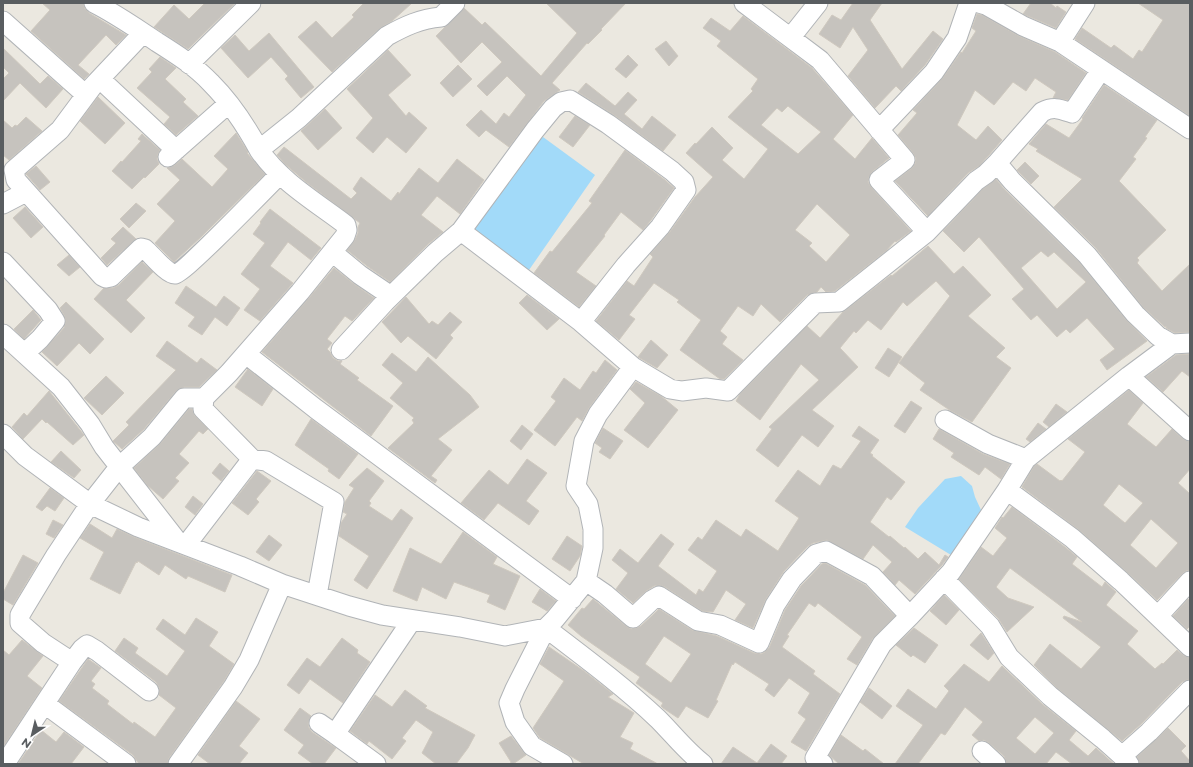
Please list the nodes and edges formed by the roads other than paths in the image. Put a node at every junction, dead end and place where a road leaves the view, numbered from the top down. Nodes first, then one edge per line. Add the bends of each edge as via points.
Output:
1 (250, 3) edge
2 (455, 3) edge
3 (744, 3) edge
4 (818, 3) edge
5 (969, 3) edge
6 (979, 3) edge
7 (1085, 3) edge
8 (105, 5) edge
9 (3, 21) edge
10 (143, 33) junction
11 (791, 37) junction
12 (1060, 42) junction
13 (189, 64) junction
14 (1101, 70) junction
15 (100, 79) junction
16 (86, 95) junction
17 (228, 104) junction
18 (1190, 129) edge
19 (880, 130) junction
20 (259, 150) junction
21 (997, 163) junction
22 (280, 174) junction
23 (26, 192) junction
24 (3, 204) edge
25 (461, 231) junction
26 (927, 232) junction
27 (332, 252) junction
28 (3, 262) edge
29 (391, 296) junction
30 (581, 322) junction
31 (3, 334) edge
32 (1181, 343) edge
33 (341, 350) dead end
34 (25, 353) junction
35 (246, 354) junction
36 (633, 367) junction
37 (1129, 376) junction
38 (204, 398) junction
39 (945, 420) dead end
40 (1190, 431) edge
41 (3, 434) edge
42 (252, 459) junction
43 (1026, 459) junction
44 (119, 467) junction
45 (1007, 490) junction
46 (90, 504) junction
47 (182, 544) junction
48 (944, 579) junction
49 (1190, 580) edge
50 (586, 581) junction
51 (282, 584) junction
52 (316, 596) junction
53 (572, 599) junction
54 (910, 616) junction
55 (1158, 616) junction
56 (412, 620) junction
57 (546, 628) junction
58 (1190, 647) edge
59 (72, 662) junction
60 (1190, 690) edge
61 (149, 691) dead end
62 (45, 704) junction
63 (319, 722) dead end
64 (335, 734) junction
65 (982, 751) dead end
66 (1126, 760) edge
67 (9, 762) edge
68 (182, 762) edge
69 (126, 764) edge
70 (376, 764) edge
71 (563, 764) edge
72 (703, 764) edge
73 (823, 764) edge
74 (996, 764) edge

1 - 13 street
2 - 20 street via 441,17 426,18 387,36 299,118
3 - 11 street
4 - 11 street
5 - 19 street via 957,38 934,72
6 - 12 street
7 - 12 street
8 - 10 street
9 - 16 street
10 - 13 street
10 - 15 street
11 - 19 street via 820,60
12 - 14 street
13 - 17 street via 211,83
14 - 18 street
14 - 21 street via 1072,113 1050,108 1042,112
15 - 16 street
15 - 17 street via 172,154
16 - 23 street via 60,130 14,170 16,180
17 - 20 street via 246,127
19 - 26 street via 905,160 879,180
20 - 22 street
21 - 26 street
21 - 32 street via 1087,256 1135,314 1158,336
22 - 23 street via 177,274 166,270 141,248 111,277 102,276
22 - 27 street via 346,225 345,236
23 - 24 street
25 - 29 street
25 - 30 street
25 - 30 street via 535,130 564,100 570,100 595,116 672,171 684,182 686,190 660,227 626,264
26 - 36 street via 838,302 815,303 728,390 706,388 682,392 670,389
27 - 29 street
27 - 35 street
28 - 34 street via 48,310 55,321
29 - 33 street
30 - 36 street
31 - 34 street
32 - 37 street
34 - 44 street via 61,387
35 - 38 street
35 - 53 street
36 - 50 street via 598,414 584,441 576,486 588,504 593,529 593,548
37 - 40 street
37 - 43 street
38 - 42 street via 203,409
38 - 44 street via 184,398 152,437
39 - 43 street via 988,444
41 - 46 street via 25,456
42 - 47 street
42 - 52 street via 266,462 334,502
43 - 45 street
44 - 46 street
44 - 47 street
45 - 48 street
45 - 55 street via 1072,538
46 - 47 street
46 - 59 street via 20,615 20,623 43,643
47 - 51 street
48 - 54 street
48 - 66 street via 990,626 1009,657 1050,696
49 - 55 street
50 - 53 street
50 - 54 street via 633,618 659,596 698,621 720,625 759,642 775,605 792,579 816,554 826,552 872,576
51 - 52 street
51 - 68 street via 249,660
52 - 56 street via 382,615
53 - 57 street
54 - 73 street via 882,644 852,695 815,758
55 - 58 street
56 - 57 street via 505,636
56 - 64 street
57 - 71 street via 509,703 515,722 532,746
57 - 72 street via 652,714
59 - 61 street via 82,649 91,647
59 - 62 street
60 - 66 street
62 - 67 street
62 - 69 street
63 - 64 street
64 - 70 street
65 - 74 street

